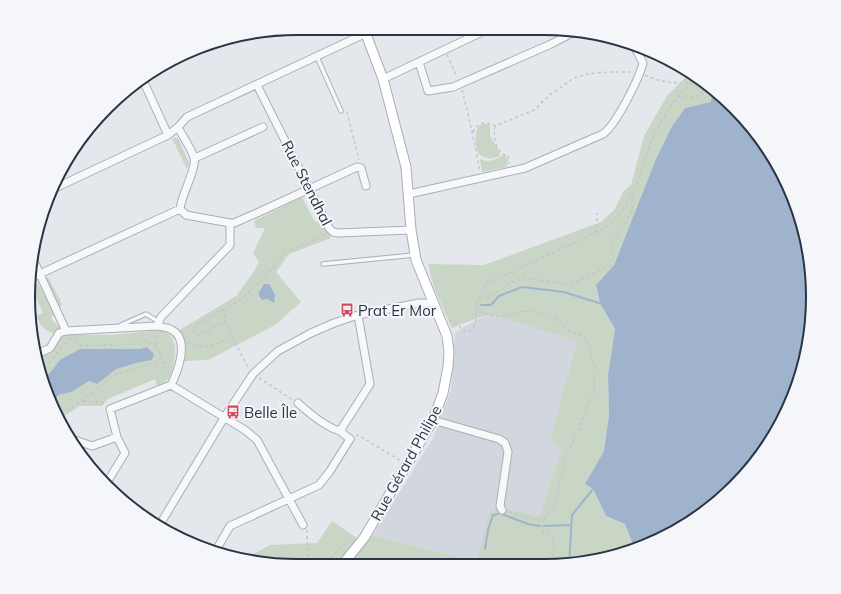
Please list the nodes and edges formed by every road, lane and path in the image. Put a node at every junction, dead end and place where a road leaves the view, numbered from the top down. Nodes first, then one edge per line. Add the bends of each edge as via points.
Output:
1 (359, 35) edge
2 (366, 35) edge
3 (476, 35) edge
4 (566, 36) edge
5 (445, 50) junction
6 (638, 53) edge
7 (317, 57) junction
8 (419, 62) junction
9 (641, 72) junction
10 (383, 79) junction
11 (692, 83) joint
12 (145, 84) edge
13 (257, 84) junction
14 (460, 84) junction
15 (703, 89) edge
16 (677, 97) junction
17 (341, 111) joint
18 (495, 126) junction
19 (178, 127) junction
20 (263, 127) dead end
21 (473, 132) junction
22 (168, 135) junction
23 (195, 158) junction
24 (361, 168) junction
25 (508, 172) junction
26 (482, 178) junction
27 (60, 186) edge
28 (366, 186) dead end
29 (310, 188) junction
30 (633, 193) junction
31 (409, 194) junction
32 (180, 209) junction
33 (597, 213) dead end
34 (230, 223) junction
35 (411, 230) junction
36 (333, 232) junction
37 (596, 232) junction
38 (415, 255) junction
39 (323, 264) dead end
40 (37, 268) edge
41 (39, 274) junction
42 (36, 275) edge
43 (480, 298) junction
44 (434, 303) junction
45 (477, 305) junction
46 (222, 309) junction
47 (476, 311) junction
48 (484, 313) junction
49 (358, 315) junction
50 (226, 321) junction
51 (442, 321) junction
52 (158, 324) junction
53 (120, 328) junction
54 (66, 331) junction
55 (232, 337) junction
56 (180, 343) junction
57 (156, 345) junction
58 (41, 352) edge
59 (161, 358) junction
60 (45, 368) edge
61 (253, 374) junction
62 (172, 382) junction
63 (82, 401) junction
64 (298, 404) joint
65 (110, 410) junction
66 (62, 413) edge
67 (224, 418) junction
68 (434, 420) junction
69 (340, 431) junction
70 (117, 437) junction
71 (350, 438) junction
72 (78, 441) edge
73 (407, 465) junction
74 (109, 479) edge
75 (289, 499) junction
76 (502, 510) joint
77 (544, 519) junction
78 (162, 521) edge
79 (303, 525) joint
80 (364, 538) junction
81 (218, 547) edge
82 (352, 553) junction
83 (553, 558) edge
84 (308, 559) edge
85 (331, 559) edge
86 (347, 559) edge
87 (361, 559) edge

1 - 7 street
2 - 10 street, Rue Gérard Philipe
3 - 5 street
4 - 14 street
5 - 8 street
5 - 14 path
6 - 9 street via 643,63
7 - 13 street
7 - 17 lane
8 - 10 street
8 - 14 street via 428,91
9 - 11 path via 655,80
9 - 18 path via 587,74 574,78 534,110
9 - 25 street via 608,131 525,168
10 - 31 street, Rue Gérard Philipe via 406,167
11 - 16 path
12 - 22 street
13 - 19 street via 187,117
13 - 29 street, Rue Stendhal
14 - 21 path
15 - 16 path via 700,95 690,98
16 - 30 path via 657,130
17 - 24 path via 346,110
18 - 21 path via 483,123 477,125
18 - 25 path via 497,145 510,161
19 - 22 street
19 - 23 street
20 - 23 street
21 - 26 path
22 - 27 street
23 - 32 street
24 - 28 street
24 - 29 street via 357,167
25 - 26 street
26 - 31 street
29 - 34 street
29 - 36 street, Rue Stendhal
30 - 37 path via 617,217
30 - 43 path via 632,210 611,246 613,260 610,266 567,284 518,279 490,296
31 - 35 street, Rue Gérard Philipe
32 - 34 street via 186,215
32 - 41 street
33 - 37 path
34 - 52 street via 230,245 161,317
35 - 36 street, Rue Stendhal
35 - 38 street, Rue Gérard Philipe
36 - 46 path via 285,252 242,299
37 - 43 path via 487,283
38 - 39 lane
38 - 44 street, Rue Gérard Philipe
40 - 41 street
41 - 42 street
41 - 54 street
43 - 45 path
44 - 49 street via 419,303
44 - 51 street, Rue Gérard Philipe
45 - 47 path
45 - 48 path
46 - 50 path
46 - 50 path via 197,324 192,330 197,336
47 - 48 path
47 - 51 path via 475,324 468,332 456,323
48 - 77 path via 502,317 517,312 533,311 545,314 586,339 594,361 594,392 566,456 555,505
49 - 61 street via 311,333 278,352
49 - 69 street via 370,384
50 - 55 path
51 - 68 street, Rue Gérard Philipe via 447,336 448,367
52 - 53 street
52 - 53 lane via 146,314 121,325
52 - 56 street via 174,330
52 - 57 path
53 - 54 street
54 - 58 street via 59,333 50,348
55 - 56 path via 206,347 189,342
55 - 61 path
56 - 62 street via 182,351
57 - 59 path
57 - 60 path via 147,341 140,344 82,345 69,338
59 - 62 path
59 - 63 path via 156,362 113,375
61 - 64 path
61 - 67 street
62 - 65 street
62 - 67 street
63 - 65 path via 102,402
63 - 66 path
64 - 69 street via 332,429
65 - 70 street
67 - 75 street via 257,440
67 - 78 street
68 - 73 street, Rue Gérard Philipe
68 - 76 street via 505,443 508,452 500,506
69 - 71 street
70 - 72 street via 92,446
70 - 74 street via 124,452
71 - 73 path via 358,435
71 - 75 street via 330,472 319,485
73 - 80 street, Rue Gérard Philipe
75 - 79 street
75 - 81 street via 230,526
76 - 77 path via 537,520
77 - 83 path via 541,525 544,532 550,534 554,545
79 - 84 path via 307,528
80 - 82 street, Rue Gérard Philipe
80 - 85 path via 348,542
82 - 86 street, Rue Gérard Philipe
82 - 87 path

